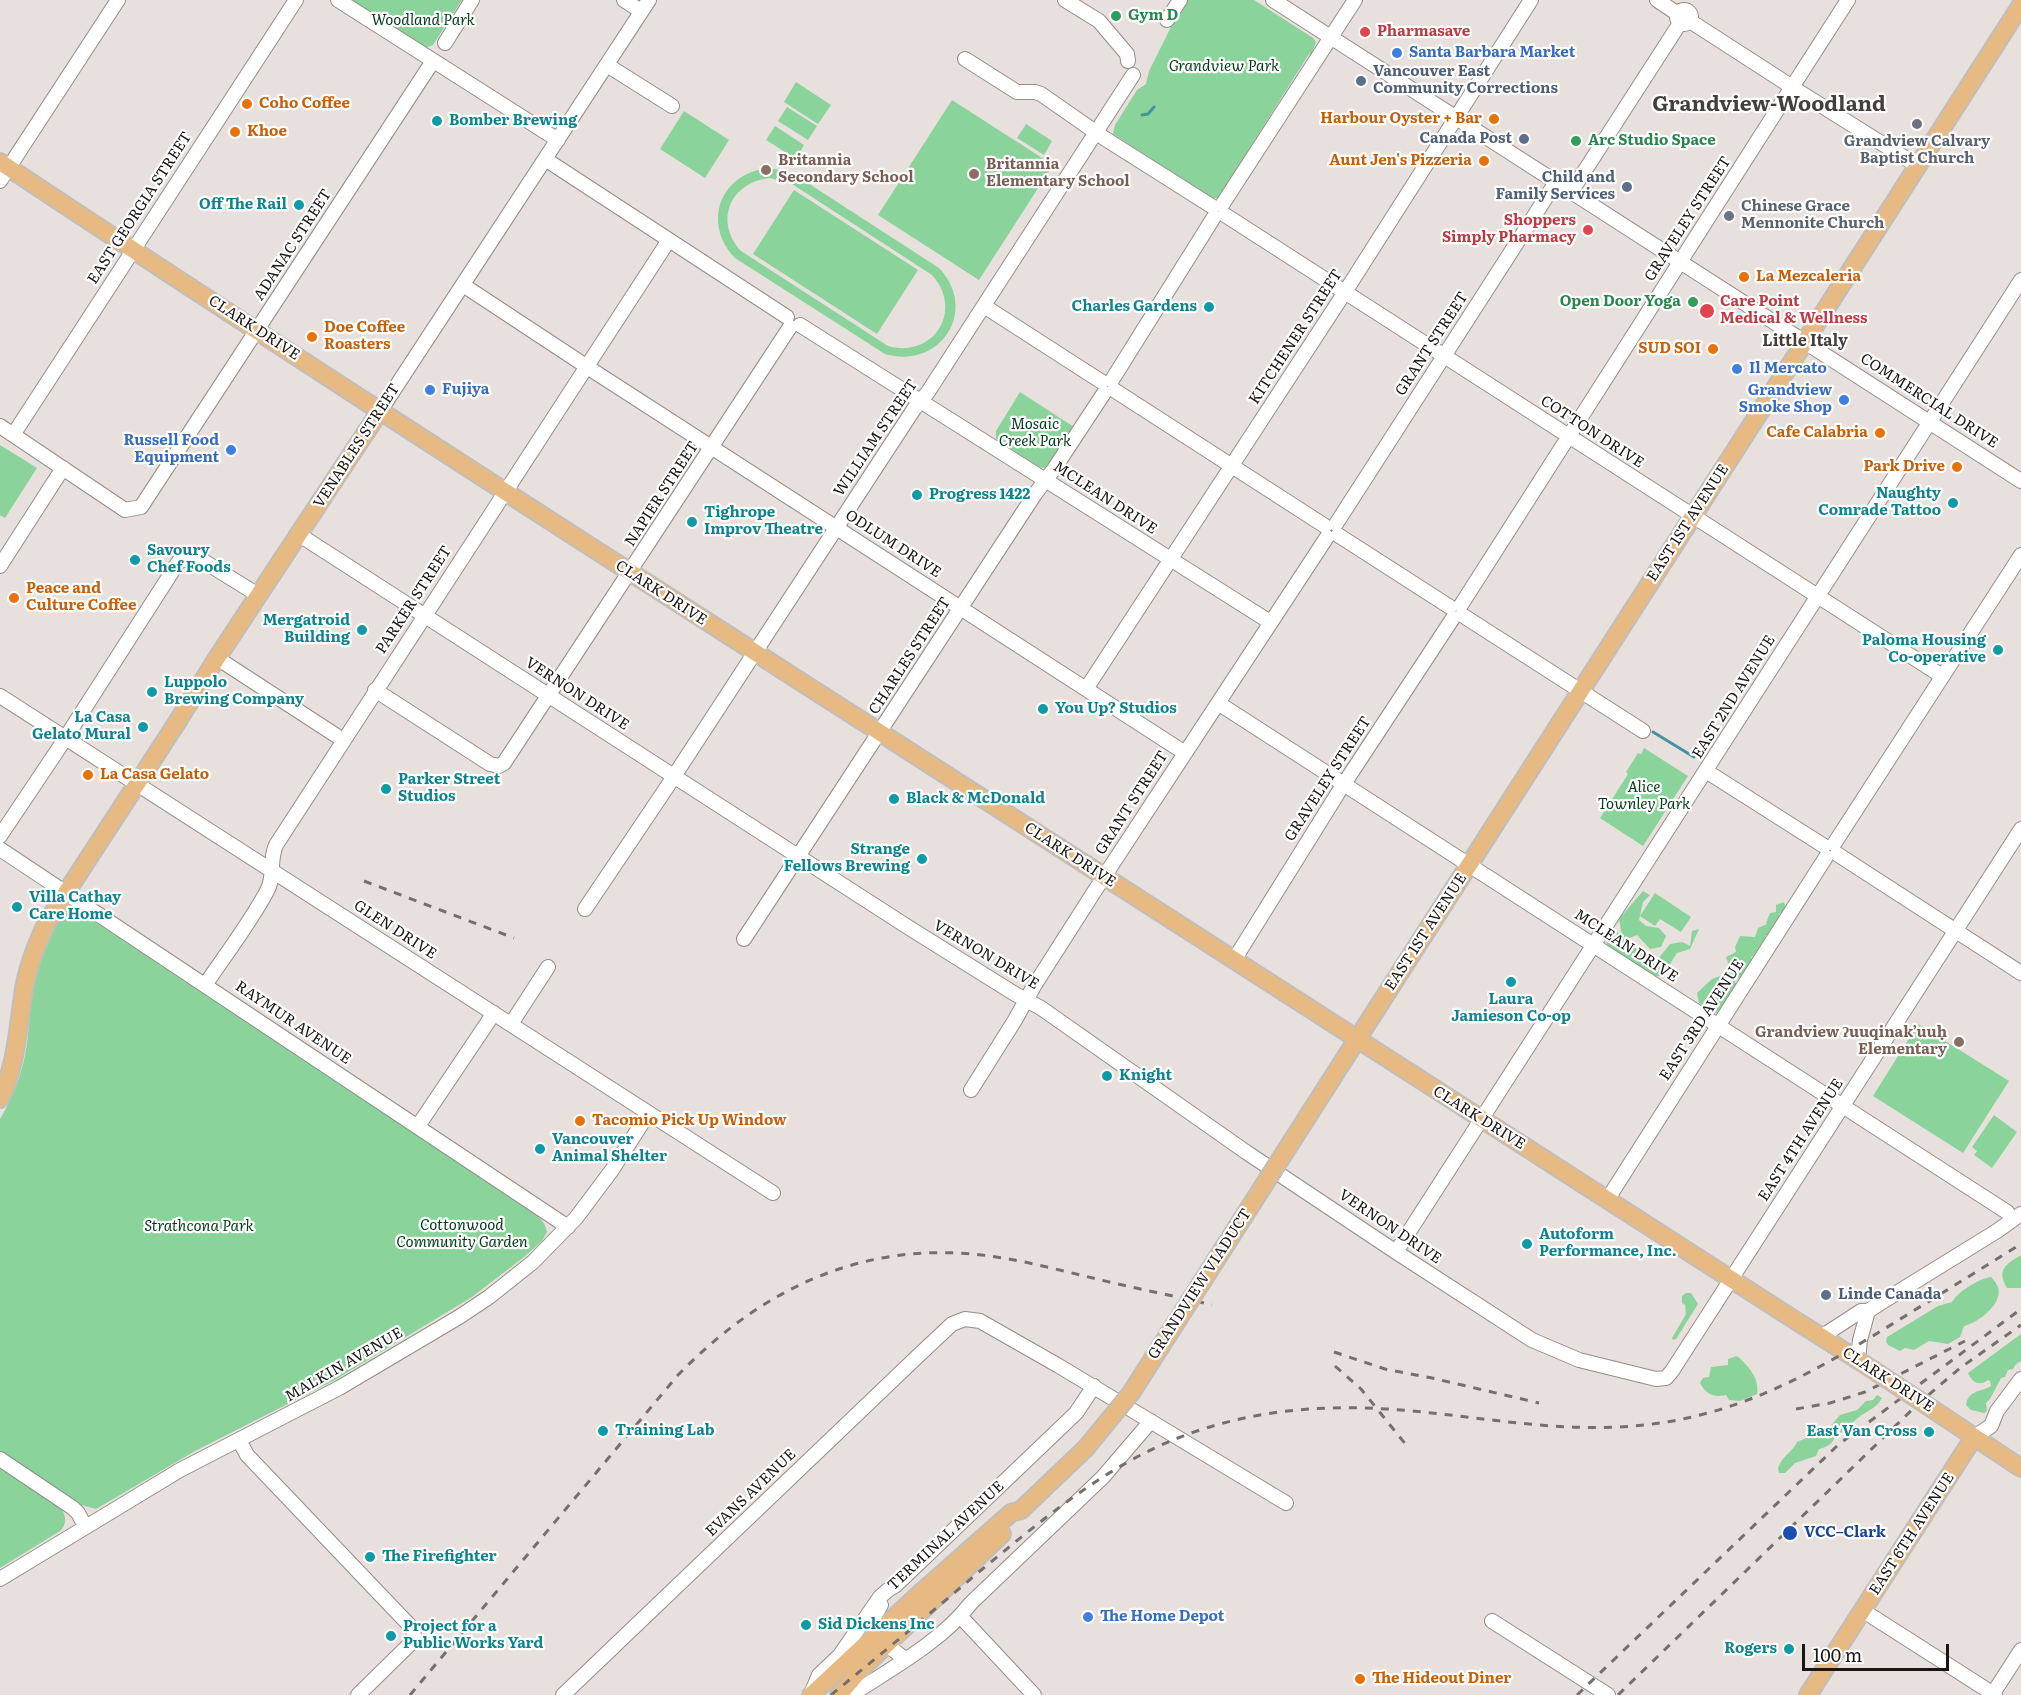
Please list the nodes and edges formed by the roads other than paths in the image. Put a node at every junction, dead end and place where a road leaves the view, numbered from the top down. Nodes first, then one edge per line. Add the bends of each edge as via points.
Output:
1 (118, 0) edge
2 (296, 0) edge
3 (338, 0) edge
4 (472, 0) edge
5 (624, 0) edge
6 (1065, 0) edge
7 (1180, 0) edge
8 (1273, 0) edge
9 (1355, 0) edge
10 (1531, 0) edge
11 (1657, 0) edge
12 (1848, 0) edge
13 (2021, 5) edge
14 (645, 6) edge
15 (1686, 14) edge
16 (1167, 20) dead end
17 (1331, 37) junction
18 (445, 42) dead end
19 (965, 58) dead end
20 (433, 61) junction
21 (1128, 61) dead end
22 (607, 65) junction
23 (1133, 75) dead end
24 (1792, 87) junction
25 (672, 106) dead end
26 (1456, 117) junction
27 (1096, 131) junction
28 (558, 140) junction
29 (545, 159) junction
30 (1918, 166) junction
31 (3, 170) edge
32 (1557, 182) junction
33 (1571, 192) junction
34 (1219, 211) junction
35 (669, 240) junction
36 (133, 249) junction
37 (1680, 262) junction
38 (2021, 280) edge
39 (463, 285) junction
40 (1345, 292) junction
41 (984, 306) junction
42 (792, 323) junction
43 (257, 330) junction
44 (1805, 341) junction
45 (1444, 356) junction
46 (587, 367) junction
47 (1108, 386) junction
48 (921, 400) junction
49 (380, 411) junction
50 (1931, 422) junction
51 (0, 426) edge
52 (13, 435) junction
53 (1568, 436) junction
54 (712, 447) junction
55 (1232, 466) junction
56 (63, 468) junction
57 (1046, 480) junction
58 (2021, 481) edge
59 (505, 492) junction
60 (1693, 516) junction
61 (836, 527) junction
62 (1331, 531) junction
63 (298, 534) junction
64 (2021, 555) edge
65 (1170, 559) junction
66 (0, 566) edge
67 (630, 573) junction
68 (258, 596) junction
69 (1818, 596) junction
70 (961, 608) junction
71 (1456, 611) junction
72 (424, 615) junction
73 (1270, 622) junction
74 (754, 652) junction
75 (216, 658) junction
76 (1942, 676) junction
77 (1086, 689) junction
78 (375, 690) junction
79 (1581, 691) junction
80 (0, 696) edge
81 (550, 696) junction
82 (1218, 703) junction
83 (1643, 731) dead end
84 (879, 732) junction
85 (66, 738) junction
86 (343, 740) junction
87 (1185, 753) junction
88 (1706, 771) junction
89 (674, 776) junction
90 (137, 783) junction
91 (1344, 784) junction
92 (2021, 829) edge
93 (0, 836) edge
94 (0, 849) edge
95 (1830, 851) junction
96 (798, 856) junction
97 (1469, 865) junction
98 (272, 871) junction
99 (1104, 876) junction
100 (66, 892) junction
101 (585, 909) dead end
102 (1955, 931) junction
103 (744, 939) dead end
104 (1593, 945) junction
105 (1234, 960) junction
106 (548, 967) dead end
107 (2021, 973) edge
108 (206, 985) junction
109 (1026, 1000) junction
110 (494, 1013) junction
111 (511, 1024) junction
112 (1718, 1025) junction
113 (1357, 1041) junction
114 (971, 1090) dead end
115 (0, 1099) edge
116 (1843, 1106) junction
117 (648, 1114) junction
118 (1482, 1120) junction
119 (418, 1126) junction
120 (773, 1193) dead end
121 (1607, 1200) junction
122 (2017, 1217) edge
123 (568, 1227) junction
124 (1396, 1252) junction
125 (1731, 1279) junction
126 (1868, 1311) junction
127 (1821, 1337) junction
128 (1858, 1360) junction
129 (1666, 1378) joint
130 (2021, 1379) edge
131 (1094, 1386) junction
132 (1151, 1421) junction
133 (1974, 1437) junction
134 (239, 1440) junction
135 (0, 1459) edge
136 (2021, 1468) edge
137 (1286, 1503) dead end
138 (1021, 1510) joint
139 (85, 1526) junction
140 (0, 1579) edge
141 (896, 1586) junction
142 (1862, 1610) junction
143 (961, 1617) junction
144 (1491, 1622) dead end
145 (882, 1639) junction
146 (2021, 1650) edge
147 (905, 1659) junction
148 (358, 1695) edge
149 (563, 1695) edge
150 (811, 1695) edge
151 (839, 1695) edge
152 (851, 1695) edge
153 (1034, 1695) edge
154 (1608, 1695) edge
155 (1808, 1695) edge
156 (1993, 1695) edge

1 - 31 street
2 - 36 street, EAST GEORGIA STREET
3 - 20 street
4 - 18 street
5 - 14 street
6 - 21 street via 1099,21
7 - 16 street
8 - 17 street, COMMERCIAL DRIVE
9 - 17 street, CHARLES STREET
10 - 26 street, KITCHENER STREET
11 - 15 street
12 - 24 street, GRAVELEY STREET
13 - 30 main road, EAST 1ST AVENUE
14 - 22 street, VENABLES STREET
15 - 24 street
15 - 33 street
17 - 26 street, COMMERCIAL DRIVE
17 - 34 street, CHARLES STREET
19 - 27 street, COTTON DRIVE via 1017,92 1041,94
20 - 28 street
20 - 43 street, ADANAC STREET
22 - 25 street
22 - 28 street, VENABLES STREET
23 - 27 street, WILLIAM STREET
24 - 30 street
24 - 37 street, GRAVELEY STREET
26 - 32 street, COMMERCIAL DRIVE
26 - 40 street, KITCHENER STREET
27 - 34 street, COTTON DRIVE
27 - 41 street, WILLIAM STREET
28 - 29 street, VENABLES STREET
29 - 35 street, MCLEAN DRIVE
29 - 39 street, VENABLES STREET
30 - 44 main road, EAST 1ST AVENUE
31 - 36 main road, CLARK DRIVE
32 - 33 street, COMMERCIAL DRIVE
32 - 45 street, GRANT STREET
33 - 37 street, COMMERCIAL DRIVE
34 - 40 street, COTTON DRIVE
34 - 47 street, CHARLES STREET
35 - 42 street, MCLEAN DRIVE
35 - 46 street, PARKER STREET
36 - 43 main road, CLARK DRIVE
36 - 52 street, EAST GEORGIA STREET
37 - 44 street, COMMERCIAL DRIVE
37 - 53 street, GRAVELEY STREET
38 - 50 street, EAST 2ND AVENUE
39 - 46 street, ODLUM DRIVE
39 - 49 street, VENABLES STREET
40 - 45 street, COTTON DRIVE
40 - 55 street, KITCHENER STREET
41 - 47 street
41 - 48 street, WILLIAM STREET
42 - 48 street, MCLEAN DRIVE
42 - 54 street, NAPIER STREET
43 - 49 main road, CLARK DRIVE
43 - 56 street, ADANAC STREET via 141,507 125,510
44 - 50 street, COMMERCIAL DRIVE
44 - 60 main road, EAST 1ST AVENUE
45 - 53 street, COTTON DRIVE
45 - 62 street, GRANT STREET
46 - 54 street, ODLUM DRIVE
46 - 59 street, PARKER STREET
47 - 55 street
47 - 57 street, CHARLES STREET
48 - 57 street, MCLEAN DRIVE
48 - 61 street, WILLIAM STREET
49 - 59 main road, CLARK DRIVE
49 - 63 main road, VENABLES STREET
50 - 58 street, COMMERCIAL DRIVE
50 - 69 street, EAST 2ND AVENUE
51 - 52 street
52 - 56 street
53 - 60 street, COTTON DRIVE
53 - 71 street, GRAVELEY STREET
54 - 61 street, ODLUM DRIVE
54 - 67 street, NAPIER STREET
55 - 62 street
55 - 65 street, KITCHENER STREET
56 - 66 street
57 - 65 street, MCLEAN DRIVE
57 - 70 street, CHARLES STREET
59 - 67 main road, CLARK DRIVE
59 - 72 street, PARKER STREET
60 - 69 street, COTTON DRIVE
60 - 79 main road, EAST 1ST AVENUE
61 - 70 street, ODLUM DRIVE
61 - 74 street, WILLIAM STREET
62 - 71 street
62 - 73 street, GRANT STREET
63 - 68 main road, VENABLES STREET
63 - 72 street, VERNON DRIVE
64 - 76 street, EAST 3RD AVENUE
65 - 73 street, MCLEAN DRIVE
65 - 77 street, KITCHENER STREET
67 - 74 main road, CLARK DRIVE
67 - 81 street, NAPIER STREET
68 - 75 main road, VENABLES STREET
68 - 85 street via 197,558 179,561
69 - 76 street, COTTON DRIVE
69 - 88 street, EAST 2ND AVENUE
70 - 77 street, ODLUM DRIVE
70 - 84 street, CHARLES STREET
71 - 79 street
71 - 91 street, GRAVELEY STREET
72 - 78 street, PARKER STREET
72 - 81 street, VERNON DRIVE
73 - 82 street, GRANT STREET
74 - 84 main road, CLARK DRIVE
74 - 89 street, WILLIAM STREET
75 - 86 street
75 - 90 main road, VENABLES STREET
76 - 95 street, EAST 3RD AVENUE
77 - 87 street, ODLUM DRIVE
78 - 81 street, NAPIER STREET via 489,764 500,766
78 - 86 street, PARKER STREET
79 - 83 street
79 - 97 main road, EAST 1ST AVENUE
80 - 85 street, GLEN DRIVE
81 - 89 street, VERNON DRIVE
82 - 87 street, GRANT STREET
82 - 91 street, MCLEAN DRIVE
84 - 96 street, CHARLES STREET
84 - 99 main road, CLARK DRIVE
85 - 90 street, GLEN DRIVE
85 - 93 street
86 - 98 street, PARKER STREET via 276,845
87 - 99 street, GRANT STREET
88 - 95 street
88 - 104 street, EAST 2ND AVENUE
89 - 96 street, VERNON DRIVE
89 - 101 street, WILLIAM STREET
90 - 98 street, GLEN DRIVE
90 - 100 main road, VENABLES STREET
91 - 97 street, MCLEAN DRIVE
91 - 105 street, GRAVELEY STREET
92 - 102 street, EAST 4TH AVENUE
94 - 100 street, RAYMUR AVENUE
95 - 102 street
95 - 112 street, EAST 3RD AVENUE
96 - 103 street, CHARLES STREET
96 - 109 street, VERNON DRIVE
97 - 104 street, MCLEAN DRIVE
97 - 113 main road, EAST 1ST AVENUE
98 - 108 street, PARKER STREET via 268,890
98 - 110 street, GLEN DRIVE
99 - 105 main road, CLARK DRIVE
99 - 109 street, GRANT STREET
100 - 108 street, RAYMUR AVENUE
100 - 115 main road, VENABLES STREET via 47,922 32,959 24,987 16,1054
102 - 107 street
102 - 116 street, EAST 4TH AVENUE
104 - 112 street, MCLEAN DRIVE
104 - 118 street, EAST 2ND AVENUE
105 - 113 main road, CLARK DRIVE
106 - 111 street
108 - 119 street, RAYMUR AVENUE
109 - 114 street, GRANT STREET
109 - 124 street, VERNON DRIVE
110 - 111 street, GLEN DRIVE
110 - 119 street
111 - 117 street, GLEN DRIVE
112 - 116 street, MCLEAN DRIVE
112 - 121 street, EAST 3RD AVENUE
113 - 118 main road, CLARK DRIVE
113 - 138 main road, GRANDVIEW VIADUCT, bridge via 1131,1393 1086,1448
116 - 122 street, MCLEAN DRIVE
116 - 125 street, EAST 4TH AVENUE
117 - 120 street, GLEN DRIVE
117 - 123 street, MALKIN AVENUE via 608,1176
118 - 121 main road, CLARK DRIVE
118 - 124 street, EAST 2ND AVENUE
119 - 123 street, RAYMUR AVENUE
121 - 125 main road, CLARK DRIVE
122 - 126 street
123 - 134 street, MALKIN AVENUE via 515,1277 459,1317 319,1400
124 - 129 street, VERNON DRIVE via 1532,1340 1579,1360 1656,1379
125 - 127 main road, CLARK DRIVE
125 - 129 street, EAST 4TH AVENUE
126 - 127 street via 1860,1311
126 - 128 street
127 - 128 main road, CLARK DRIVE
128 - 133 main road, CLARK DRIVE, bridge
130 - 133 street, EAST 6TH AVENUE via 1997,1411 1991,1426
131 - 132 street
131 - 141 street, TERMINAL AVENUE via 1076,1413
131 - 149 street, EVANS AVENUE via 980,1321 965,1319 952,1324
132 - 137 street
132 - 143 street via 1103,1477
133 - 136 main road, CLARK DRIVE
133 - 142 main road, EAST 6TH AVENUE
134 - 139 street, MALKIN AVENUE
134 - 148 street via 254,1462 410,1625 414,1635 409,1645
135 - 139 street via 73,1508
138 - 145 main road, TERMINAL AVENUE via 1016,1521
139 - 140 street, MALKIN AVENUE
141 - 145 street via 875,1615 873,1626
141 - 150 street, TERMINAL AVENUE via 880,1597 840,1655 819,1676
142 - 155 main road, EAST 6TH AVENUE
142 - 156 street
143 - 147 street
143 - 153 street
144 - 154 street
145 - 147 street
145 - 150 main road, TERMINAL AVENUE
145 - 151 main road, TERMINAL AVENUE
146 - 156 street
147 - 152 street

